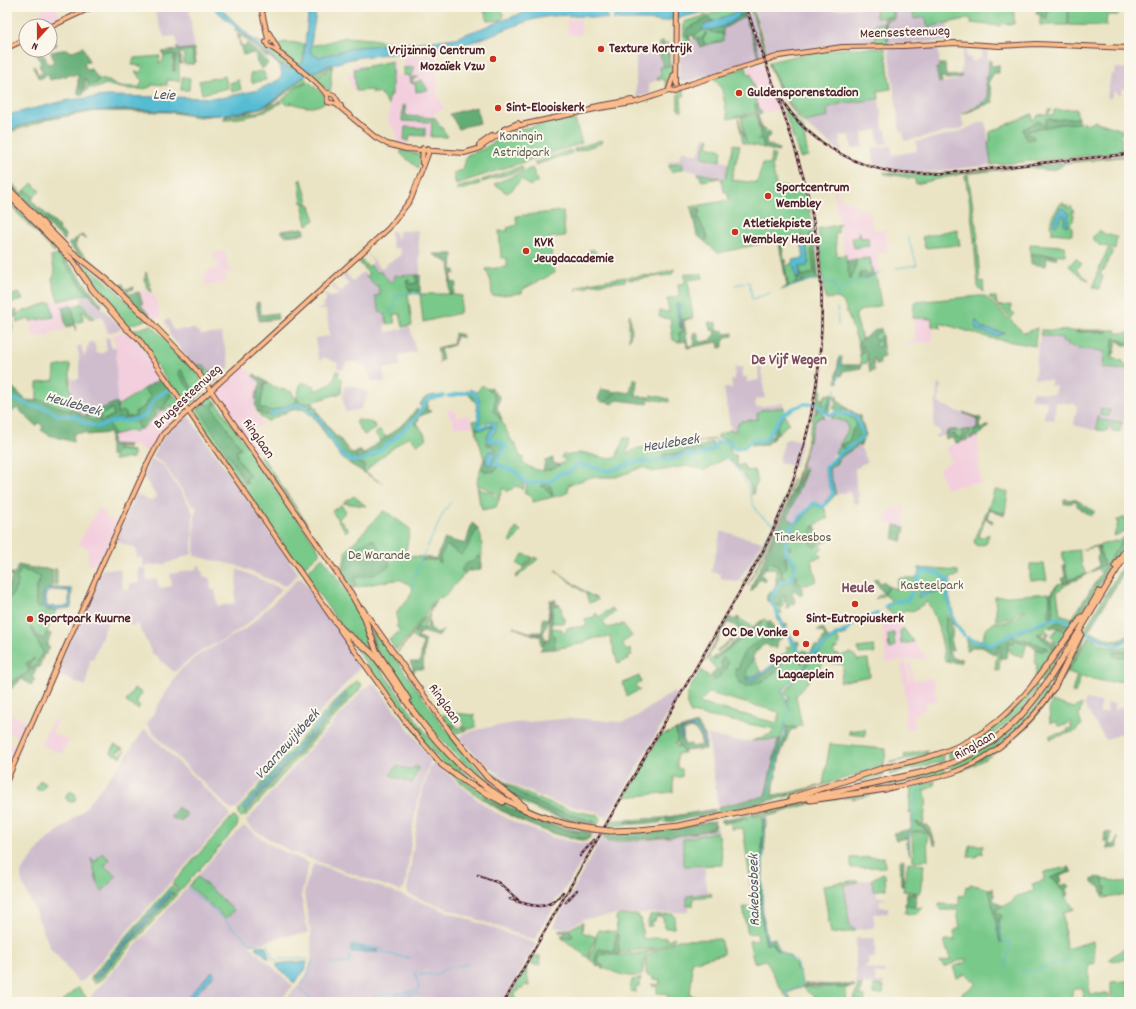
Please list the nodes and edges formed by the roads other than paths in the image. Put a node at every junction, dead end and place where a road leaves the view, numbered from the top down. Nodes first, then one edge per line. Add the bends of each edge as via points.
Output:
1 (92, 7) edge
2 (261, 7) edge
3 (676, 7) edge
4 (58, 23) edge
5 (270, 39) junction
6 (676, 39) junction
7 (18, 43) edge
8 (273, 45) junction
9 (7, 48) edge
10 (1129, 48) edge
11 (674, 88) junction
12 (328, 95) junction
13 (334, 101) junction
14 (425, 149) junction
15 (7, 187) edge
16 (7, 193) edge
17 (58, 242) junction
18 (67, 251) junction
19 (151, 322) joint
20 (127, 328) joint
21 (210, 390) junction
22 (188, 410) junction
23 (1129, 545) edge
24 (1129, 550) edge
25 (350, 592) junction
26 (325, 607) junction
27 (1090, 610) junction
28 (381, 663) junction
29 (388, 672) junction
30 (1034, 683) joint
31 (1054, 688) joint
32 (453, 736) joint
33 (442, 765) joint
34 (887, 767) joint
35 (7, 780) edge
36 (886, 789) joint
37 (791, 800) junction
38 (517, 807) junction
39 (525, 807) junction
40 (593, 828) junction

1 - 4 main road
2 - 5 main road
3 - 6 main road
5 - 8 main road
5 - 8 main road via 267,45
6 - 11 main road
6 - 11 main road
7 - 9 main road
8 - 12 main road
10 - 11 main road, Meensesteenweg via 955,43 842,47 787,54
11 - 14 main road, Meensesteenweg via 645,98 513,126 464,153
12 - 13 main road, Meensesteenweg via 334,95
12 - 13 main road via 328,102
13 - 14 main road, Meensesteenweg via 383,142 398,148
14 - 21 main road, Brugsesteenweg via 411,200 389,228
15 - 17 highway, Ringlaan
16 - 17 highway, Ringlaan
17 - 18 highway, Ringlaan
18 - 19 highway, Ringlaan via 106,280
18 - 20 highway, Ringlaan via 97,295
19 - 21 main road, Ringlaan via 186,358
20 - 22 main road via 139,340
21 - 22 main road, Brugsesteenweg
21 - 25 main road, Ringlaan
22 - 26 main road
22 - 35 main road, Brugsesteenweg via 163,434 153,452
23 - 27 highway
24 - 27 highway
25 - 28 highway via 364,616
25 - 32 main road, Ringlaan
26 - 28 highway via 346,632
26 - 33 main road via 410,728
27 - 30 highway
27 - 31 highway via 1069,662
27 - 37 highway via 1038,697 1021,717 995,740 967,756 936,769
28 - 29 highway
29 - 38 highway via 413,711 448,755 476,780
29 - 39 highway via 451,752 488,785
30 - 34 main road, Ringlaan via 1006,715 969,742 946,752
31 - 36 main road, Ringlaan via 1024,726 991,753 953,772
32 - 39 highway via 487,777
33 - 38 highway via 467,783 510,806
34 - 37 highway
36 - 37 highway via 801,802
37 - 40 highway, bridge via 654,829
38 - 40 highway via 562,824
39 - 40 highway via 560,820

